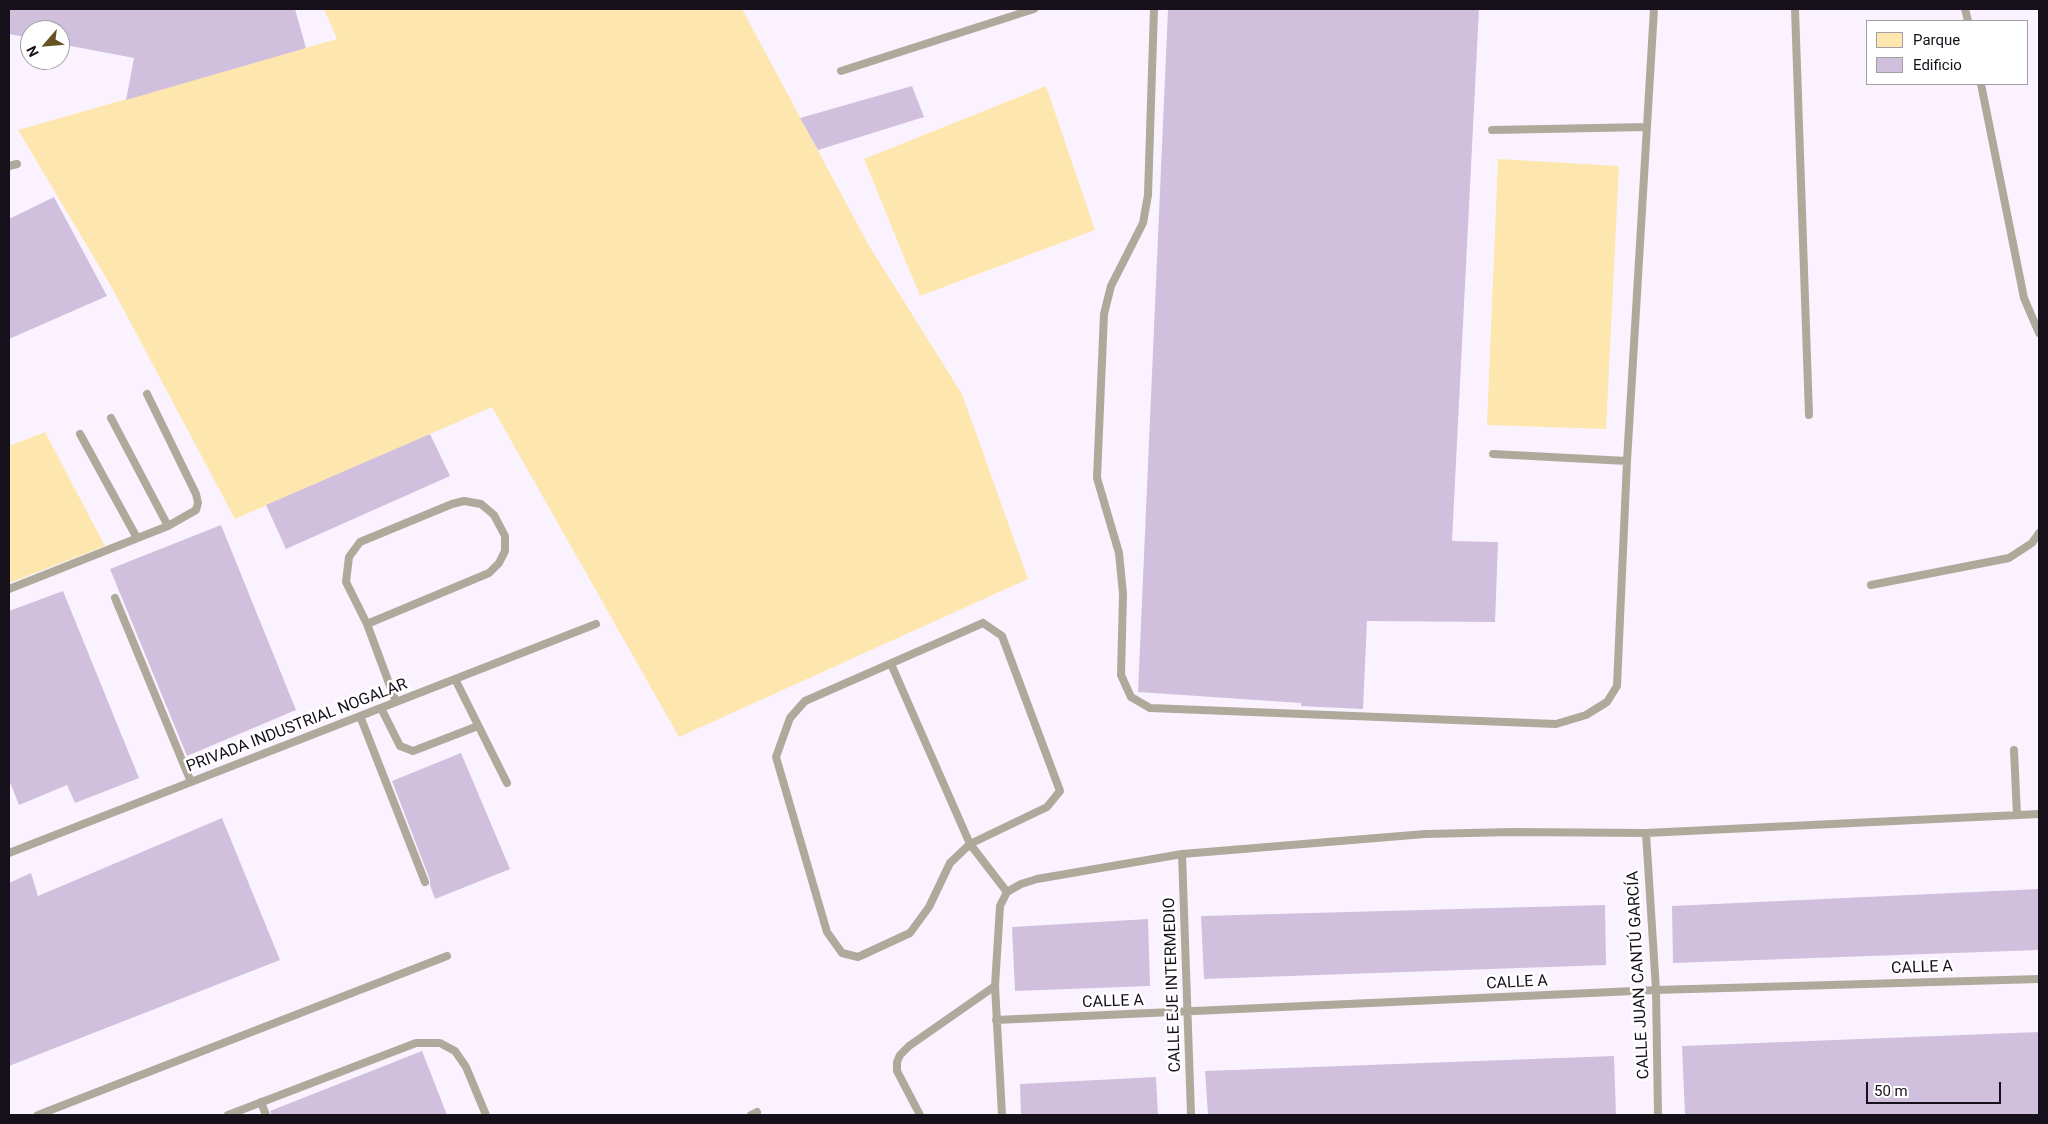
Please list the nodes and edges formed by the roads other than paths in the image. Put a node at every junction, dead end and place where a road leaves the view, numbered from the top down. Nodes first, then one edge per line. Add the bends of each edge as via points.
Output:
1 (1034, 9) edge
2 (1154, 9) edge
3 (1654, 9) edge
4 (1795, 9) edge
5 (841, 71) dead end
6 (1981, 85) edge
7 (1646, 127) junction
8 (1492, 130) dead end
9 (2039, 333) edge
10 (146, 394) dead end
11 (1809, 415) dead end
12 (111, 418) dead end
13 (80, 434) dead end
14 (1493, 454) dead end
15 (1627, 461) junction
16 (168, 526) junction
17 (2039, 534) edge
18 (137, 538) junction
19 (1871, 585) dead end
20 (9, 589) edge
21 (116, 598) dead end
22 (367, 624) junction
23 (596, 624) dead end
24 (891, 664) junction
25 (455, 679) junction
26 (396, 702) junction
27 (381, 708) junction
28 (360, 716) junction
29 (478, 726) junction
30 (2014, 750) dead end
31 (191, 782) junction
32 (507, 783) dead end
33 (2039, 814) edge
34 (2016, 815) junction
35 (1646, 833) junction
36 (970, 844) junction
37 (9, 853) edge
38 (1182, 854) junction
39 (425, 882) dead end
40 (1007, 892) junction
41 (447, 956) dead end
42 (2039, 978) edge
43 (995, 986) junction
44 (1656, 990) junction
45 (1188, 1013) junction
46 (996, 1020) junction
47 (262, 1102) junction
48 (38, 1115) edge
49 (228, 1115) edge
50 (266, 1115) edge
51 (486, 1115) edge
52 (920, 1115) edge
53 (1002, 1115) edge
54 (1191, 1115) edge
55 (1658, 1115) edge

1 - 5 lane
2 - 15 lane via 1148,195 1143,222 1110,286 1104,314 1097,478 1119,554 1123,594 1121,675 1131,698 1150,708 1556,724 1586,716 1607,702 1617,686
3 - 7 lane
4 - 11 lane
6 - 9 lane via 2024,298
7 - 8 lane
7 - 15 lane
10 - 16 lane via 198,503 196,510
12 - 16 lane
13 - 18 lane
14 - 15 lane
16 - 18 lane
17 - 19 lane via 2009,558
18 - 20 lane
21 - 31 lane
22 - 22 lane via 346,582 349,557 360,542 464,501 480,504 494,515 505,536 505,551 489,573
22 - 26 lane
23 - 25 lane, PRIVADA INDUSTRIAL NOGALAR
24 - 36 lane
24 - 36 lane via 983,624 1002,636 1060,791 1047,807
24 - 36 lane via 805,701 790,718 776,756 827,932 842,953 858,957 910,933 929,907 950,863
25 - 26 lane, PRIVADA INDUSTRIAL NOGALAR
25 - 29 lane
26 - 27 lane, PRIVADA INDUSTRIAL NOGALAR
27 - 28 lane, PRIVADA INDUSTRIAL NOGALAR
27 - 29 lane via 400,746 413,751
28 - 31 lane, PRIVADA INDUSTRIAL NOGALAR
28 - 39 lane
29 - 32 lane
30 - 34 lane
31 - 37 lane, PRIVADA INDUSTRIAL NOGALAR
33 - 34 lane
34 - 35 lane
35 - 38 lane via 1425,834
35 - 44 lane, CALLE JUAN CANTÚ GARCÍA
36 - 40 lane
38 - 40 lane via 1037,879
38 - 45 lane, CALLE EJE INTERMEDIO
40 - 43 lane via 1000,906
41 - 48 lane
42 - 44 lane, CALLE A
43 - 46 lane
43 - 52 lane via 900,1055 897,1071
44 - 45 lane, CALLE A
44 - 55 lane, CALLE JUAN CANTÚ GARCÍA
45 - 46 lane, CALLE A
45 - 54 lane, CALLE EJE INTERMEDIO
46 - 53 lane
47 - 49 lane
47 - 50 lane
47 - 51 lane via 416,1043 440,1043 455,1051 466,1067

